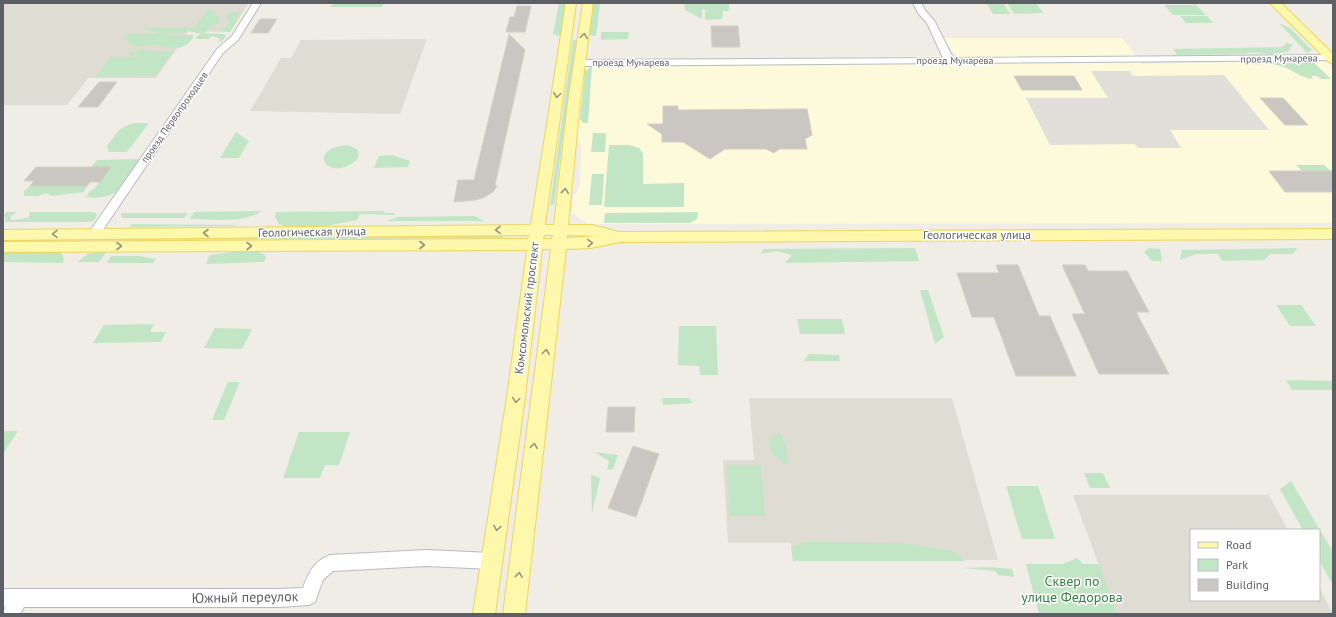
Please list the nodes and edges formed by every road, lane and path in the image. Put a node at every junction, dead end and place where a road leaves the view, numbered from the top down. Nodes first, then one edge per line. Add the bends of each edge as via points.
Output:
1 (257, 3) edge
2 (571, 3) edge
3 (588, 3) edge
4 (917, 3) edge
5 (1275, 3) edge
6 (1332, 59) edge
7 (949, 60) junction
8 (580, 63) junction
9 (94, 234) junction
10 (1333, 234) edge
11 (3, 235) edge
12 (536, 237) junction
13 (560, 237) junction
14 (3, 247) edge
15 (492, 561) junction
16 (11, 598) edge
17 (10, 614) edge
18 (484, 614) edge
19 (514, 614) edge

1 - 9 street, проезд Первопроходцев via 235,38 220,51
2 -> 12 main road, Комсомольский проспект
8 -> 3 main road, Комсомольский проспект
4 - 7 street via 931,22
5 - 6 main road
6 - 7 street, проезд Мунарева
7 - 8 street, проезд Мунарева
13 -> 8 main road, Комсомольский проспект
9 -> 11 main road, Геологическая улица
12 -> 9 main road, Геологическая улица
10 - 13 main road, Геологическая улица via 620,237 591,244
12 - 13 main road, Геологическая улица
14 -> 12 main road, Геологическая улица
12 -> 15 main road, Комсомольский проспект
19 -> 13 main road, Комсомольский проспект
15 - 16 street, Южный переулок via 426,558 330,563 318,574 309,596
15 - 18 main road, Комсомольский проспект
16 - 17 street

